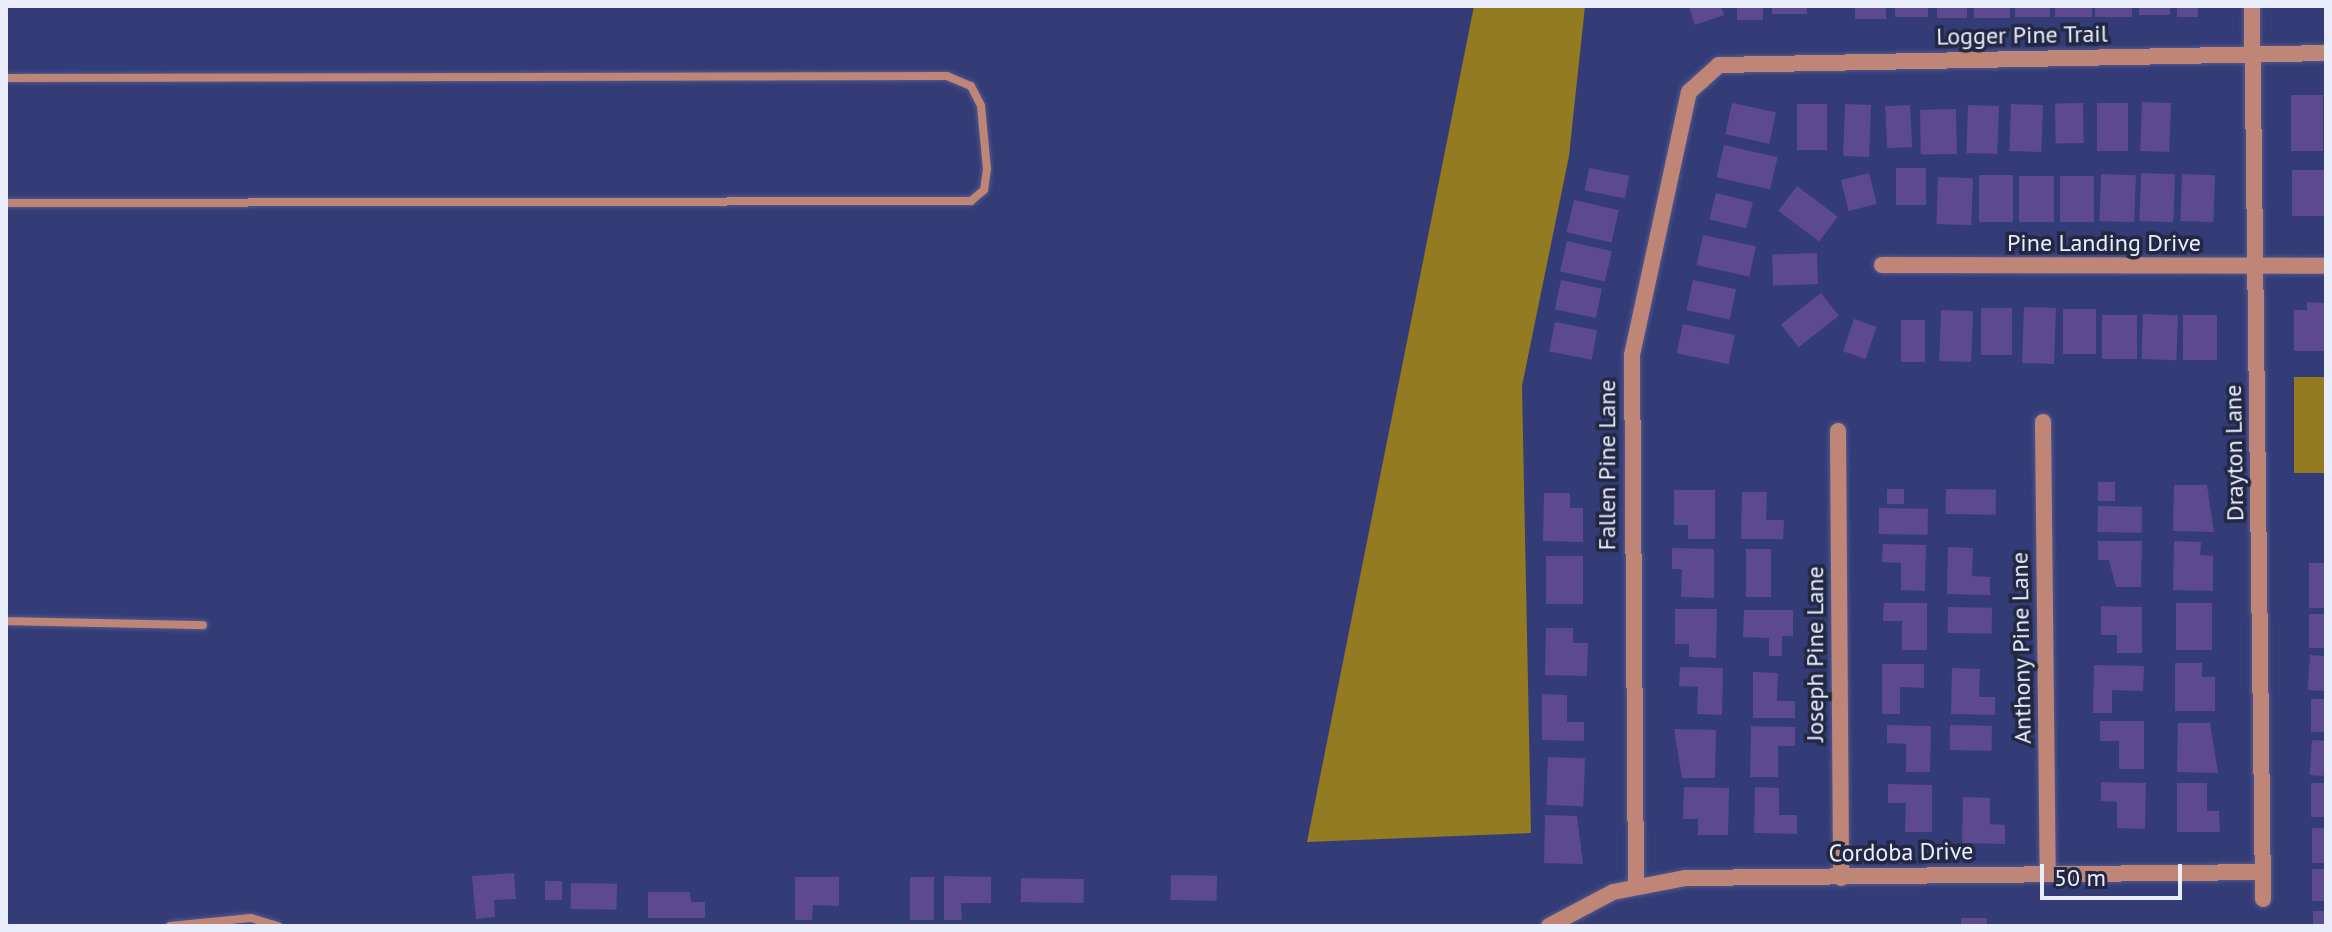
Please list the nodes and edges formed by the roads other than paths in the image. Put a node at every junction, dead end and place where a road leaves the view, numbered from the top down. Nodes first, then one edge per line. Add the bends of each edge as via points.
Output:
1 (2252, 6) edge
2 (2326, 53) edge
3 (2252, 54) junction
4 (1719, 65) joint
5 (6, 78) edge
6 (6, 203) edge
7 (1882, 265) dead end
8 (2326, 266) edge
9 (2256, 267) junction
10 (2043, 422) dead end
11 (1838, 431) dead end
12 (6, 621) edge
13 (203, 625) dead end
14 (2263, 872) junction
15 (2048, 874) junction
16 (1841, 878) junction
17 (1636, 885) junction
18 (2263, 899) dead end
19 (170, 926) edge
20 (278, 926) edge
21 (1549, 926) edge

1 - 3 street, Drayton Lane
2 - 3 street, Logger Pine Trail
3 - 4 street, Logger Pine Trail
3 - 9 street, Drayton Lane
4 - 17 street, Fallen Pine Lane via 1689,92 1632,355
5 - 6 lane via 947,76 971,86 981,106 987,169 984,190 971,201
7 - 9 street, Pine Landing Drive
8 - 9 street, Pine Landing Drive
9 - 14 street, Drayton Lane
10 - 15 street, Anthony Pine Lane
11 - 16 street, Joseph Pine Lane
12 - 13 lane
14 - 15 street, Cordoba Drive
14 - 18 street, Drayton Lane
15 - 16 street, Cordoba Drive
16 - 17 street, Cordoba Drive
17 - 21 street, Cordoba Drive
19 - 20 lane via 251,918

